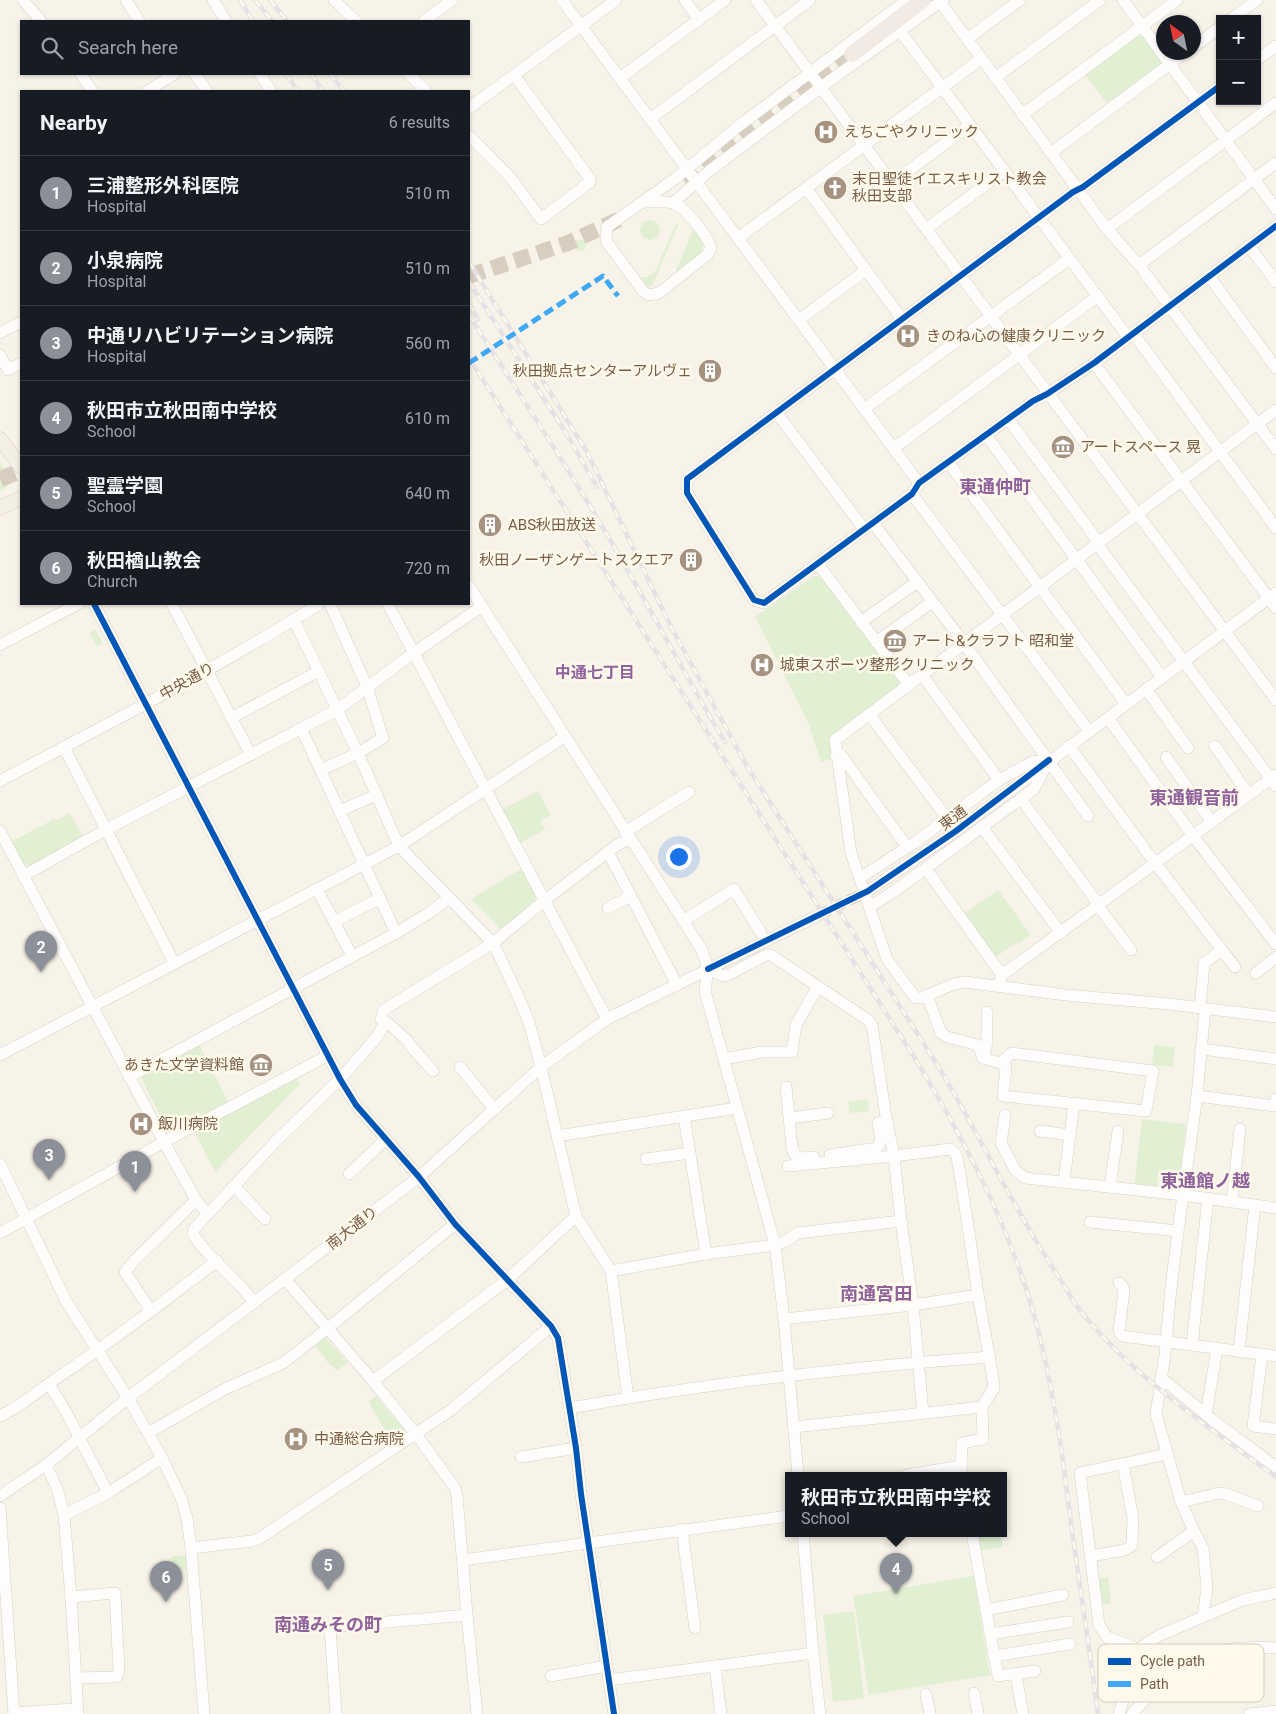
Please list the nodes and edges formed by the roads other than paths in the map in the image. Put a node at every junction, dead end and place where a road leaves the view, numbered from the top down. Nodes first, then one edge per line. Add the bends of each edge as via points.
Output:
1 (23, 0) edge
2 (126, 0) edge
3 (213, 0) edge
4 (334, 0) edge
5 (452, 0) edge
6 (562, 0) edge
7 (616, 0) edge
8 (685, 0) edge
9 (725, 0) edge
10 (756, 0) edge
11 (810, 0) edge
12 (907, 0) edge
13 (923, 0) edge
14 (1020, 0) edge
15 (1100, 0) edge
16 (1123, 0) edge
17 (1177, 0) edge
18 (1257, 0) edge
19 (941, 1) edge
20 (1237, 15) edge
21 (40, 20) edge
22 (138, 20) edge
23 (225, 20) edge
24 (355, 20) edge
25 (425, 20) edge
26 (699, 20) junction
27 (581, 26) junction
28 (775, 26) junction
29 (1142, 26) junction
30 (1216, 30) edge
31 (900, 31) junction
32 (967, 39) junction
33 (1201, 42) edge
34 (1276, 46) edge
35 (852, 54) tunnel mouth
36 (1261, 57) edge
37 (982, 59) junction
38 (1175, 60) edge
39 (1170, 64) junction
40 (810, 72) junction
41 (82, 75) edge
42 (171, 75) edge
43 (196, 75) edge
44 (261, 75) edge
45 (410, 75) edge
46 (514, 75) junction
47 (620, 78) junction
48 (995, 78) junction
49 (821, 88) junction
50 (943, 88) junction
51 (1216, 89) edge
52 (91, 90) edge
53 (150, 90) edge
54 (205, 90) edge
55 (270, 90) edge
56 (425, 90) edge
57 (1198, 101) junction
58 (1276, 103) edge
59 (470, 107) edge
60 (1022, 115) junction
61 (650, 118) junction
62 (970, 125) junction
63 (470, 137) edge
64 (1226, 140) junction
65 (864, 145) junction
66 (1051, 153) junction
67 (1276, 163) edge
68 (688, 168) junction
69 (1004, 171) junction
70 (1255, 179) junction
71 (697, 181) junction
72 (892, 183) junction
73 (806, 188) junction
74 (1078, 190) junction
75 (645, 201) junction
76 (673, 203) junction
77 (1276, 209) edge
78 (1038, 218) junction
79 (1276, 226) edge
80 (926, 228) junction
81 (1107, 229) junction
82 (738, 238) junction
83 (1249, 246) junction
84 (1069, 259) junction
85 (1139, 265) junction
86 (866, 270) junction
87 (960, 276) junction
88 (1209, 276) junction
89 (1276, 282) edge
90 (1098, 296) junction
91 (1170, 306) junction
92 (991, 316) junction
93 (902, 319) junction
94 (799, 320) junction
95 (20, 323) edge
96 (0, 333) edge
97 (1131, 335) junction
98 (1019, 354) junction
99 (0, 356) edge
100 (1094, 362) junction
101 (20, 364) edge
102 (1276, 368) edge
103 (834, 369) junction
104 (1047, 394) junction
105 (864, 409) junction
106 (1276, 410) edge
107 (776, 412) junction
108 (1008, 419) junction
109 (1257, 424) junction
110 (986, 435) junction
111 (0, 439) edge
112 (894, 448) junction
113 (1276, 449) edge
114 (1219, 452) junction
115 (948, 462) junction
116 (20, 466) edge
117 (1181, 481) junction
118 (919, 483) junction
119 (912, 494) junction
120 (20, 498) edge
121 (0, 508) edge
122 (1138, 513) junction
123 (869, 526) junction
124 (1276, 528) edge
125 (1098, 544) junction
126 (1077, 559) junction
127 (818, 564) junction
128 (917, 582) junction
129 (1040, 586) junction
130 (470, 588) edge
131 (1272, 595) edge
132 (932, 602) junction
133 (76, 605) edge
134 (95, 605) edge
135 (173, 605) edge
136 (317, 605) edge
137 (330, 605) edge
138 (389, 605) edge
139 (482, 606) junction
140 (1276, 608) edge
141 (1002, 614) junction
142 (294, 620) junction
143 (861, 622) junction
144 (1224, 631) junction
145 (876, 642) junction
146 (964, 643) junction
147 (0, 645) edge
148 (415, 653) junction
149 (1184, 662) junction
150 (207, 671) junction
151 (319, 671) junction
152 (922, 675) junction
153 (1162, 677) junction
154 (908, 685) junction
155 (368, 687) junction
156 (1146, 689) junction
157 (1276, 700) edge
158 (146, 704) junction
159 (1126, 704) junction
160 (338, 710) junction
161 (869, 714) junction
162 (232, 718) junction
163 (1108, 718) junction
164 (301, 728) junction
165 (1089, 731) junction
166 (564, 737) junction
167 (1069, 746) junction
168 (1215, 746) dead end
169 (64, 747) junction
170 (1188, 748) dead end
171 (358, 753) junction
172 (251, 755) junction
173 (836, 756) junction
174 (1166, 757) dead end
175 (1050, 760) junction
176 (321, 770) junction
177 (999, 780) junction
178 (1274, 780) edge
179 (0, 782) edge
180 (189, 787) junction
181 (486, 789) junction
182 (689, 792) dead end
183 (377, 795) junction
184 (1249, 795) junction
185 (1021, 799) junction
186 (340, 811) junction
187 (1088, 816) dead end
188 (947, 818) junction
189 (1212, 822) junction
190 (982, 827) junction
191 (107, 829) junction
192 (0, 831) edge
193 (628, 835) junction
194 (1193, 836) junction
195 (399, 846) junction
196 (907, 847) junction
197 (608, 852) junction
198 (1155, 863) junction
199 (364, 865) junction
200 (926, 869) junction
201 (23, 876) junction
202 (860, 878) junction
203 (317, 889) junction
204 (868, 891) tunnel mouth
205 (631, 896) junction
206 (380, 898) junction
207 (449, 898) junction
208 (545, 900) junction
209 (1098, 905) junction
210 (870, 907) junction
211 (608, 908) dead end
212 (819, 915) tunnel mouth
213 (258, 919) junction
214 (683, 921) junction
215 (334, 922) junction
216 (396, 933) junction
217 (761, 933) dead end
218 (1061, 933) junction
219 (493, 943) junction
220 (1276, 944) edge
221 (1131, 950) dead end
222 (1222, 950) junction
223 (352, 956) junction
224 (1276, 958) edge
225 (174, 963) junction
226 (1234, 967) dead end
227 (708, 969) junction
228 (1256, 974) dead end
229 (1000, 980) junction
230 (677, 985) junction
231 (818, 986) junction
232 (293, 988) junction
233 (927, 995) junction
234 (94, 1007) junction
235 (1202, 1008) junction
236 (987, 1012) dead end
237 (1276, 1016) edge
238 (607, 1018) junction
239 (381, 1019) junction
240 (1202, 1049) junction
241 (0, 1055) edge
242 (327, 1056) junction
243 (983, 1058) junction
244 (724, 1059) junction
245 (1276, 1059) edge
246 (1000, 1062) junction
247 (460, 1067) dead end
248 (541, 1067) junction
249 (433, 1070) dead end
250 (129, 1077) junction
251 (340, 1079) junction
252 (786, 1087) dead end
253 (1198, 1096) junction
254 (1276, 1099) edge
255 (1074, 1103) junction
256 (737, 1108) junction
257 (494, 1109) junction
258 (828, 1113) dead end
259 (1005, 1115) dead end
260 (684, 1116) junction
261 (790, 1118) junction
262 (887, 1122) junction
263 (1240, 1129) dead end
264 (1118, 1131) dead end
265 (1040, 1132) dead end
266 (1070, 1135) junction
267 (557, 1136) junction
268 (386, 1139) junction
269 (164, 1142) junction
270 (690, 1153) junction
271 (894, 1156) junction
272 (646, 1159) dead end
273 (0, 1164) edge
274 (788, 1166) dead end
275 (349, 1174) dead end
276 (419, 1177) junction
277 (1064, 1182) junction
278 (234, 1186) junction
279 (1110, 1187) junction
280 (1183, 1195) junction
281 (1208, 1198) junction
282 (196, 1200) junction
283 (1232, 1202) junction
284 (1255, 1205) junction
285 (1276, 1208) edge
286 (208, 1214) junction
287 (576, 1216) junction
288 (28, 1218) junction
289 (265, 1219) dead end
290 (901, 1221) junction
291 (1090, 1222) dead end
292 (455, 1224) junction
293 (1178, 1231) junction
294 (0, 1233) edge
295 (774, 1245) junction
296 (706, 1254) junction
297 (217, 1261) junction
298 (611, 1272) junction
299 (285, 1280) junction
300 (507, 1280) junction
301 (1119, 1282) dead end
302 (978, 1295) junction
303 (254, 1303) junction
304 (913, 1305) junction
305 (151, 1311) junction
306 (784, 1319) junction
307 (550, 1326) junction
308 (327, 1329) junction
309 (1166, 1342) junction
310 (1192, 1345) junction
311 (1218, 1349) junction
312 (97, 1351) junction
313 (1239, 1351) junction
314 (1262, 1354) junction
315 (1276, 1356) edge
316 (990, 1357) junction
317 (918, 1362) junction
318 (788, 1376) junction
319 (1161, 1378) junction
320 (373, 1381) junction
321 (49, 1384) junction
322 (128, 1398) junction
323 (628, 1398) junction
324 (982, 1407) junction
325 (570, 1408) junction
326 (923, 1413) junction
327 (1206, 1415) junction
328 (0, 1416) edge
329 (794, 1427) junction
330 (1276, 1428) edge
331 (148, 1433) junction
332 (416, 1434) junction
333 (79, 1438) junction
334 (576, 1448) junction
335 (1167, 1454) junction
336 (521, 1456) dead end
337 (162, 1458) junction
338 (1123, 1464) junction
339 (46, 1465) junction
340 (1276, 1467) edge
341 (961, 1470) edge
342 (798, 1472) edge
343 (939, 1472) edge
344 (108, 1493) junction
345 (0, 1496) edge
346 (1181, 1502) junction
347 (1258, 1506) dead end
348 (0, 1508) edge
349 (64, 1515) junction
350 (785, 1516) edge
351 (682, 1529) junction
352 (1194, 1531) junction
353 (803, 1537) edge
354 (973, 1537) edge
355 (589, 1544) junction
356 (191, 1548) junction
357 (1091, 1556) junction
358 (1157, 1557) dead end
359 (463, 1560) junction
360 (1276, 1593) edge
361 (1063, 1596) dead end
362 (71, 1598) junction
363 (986, 1610) junction
364 (466, 1615) junction
365 (1204, 1616) junction
366 (1068, 1622) dead end
367 (695, 1628) dead end
368 (990, 1634) junction
369 (1070, 1644) dead end
370 (1125, 1644) edge
371 (1146, 1644) edge
372 (813, 1652) junction
373 (994, 1656) junction
374 (607, 1666) junction
375 (715, 1666) junction
376 (1035, 1671) dead end
377 (551, 1676) dead end
378 (76, 1678) junction
379 (609, 1680) junction
380 (1017, 1681) dead end
381 (974, 1693) dead end
382 (926, 1694) dead end
383 (1143, 1702) edge
384 (78, 1710) edge
385 (1276, 1711) edge
386 (14, 1714) edge
387 (204, 1714) edge
388 (336, 1714) edge
389 (477, 1714) edge
390 (614, 1714) edge
391 (721, 1714) edge
392 (820, 1714) edge
393 (930, 1714) edge
394 (978, 1714) edge
395 (1023, 1714) edge
396 (1132, 1714) edge
397 (1249, 1714) edge

1 - 21 street
2 - 22 street
3 - 23 street
4 - 24 street
5 - 25 street
6 - 27 street
7 - 27 street
8 - 26 street
9 - 26 street
10 - 28 street
11 - 28 street
12 - 40 street
13 - 35 highway
14 - 32 street
15 - 48 street
16 - 29 street
17 - 29 street
18 - 20 street
19 - 31 street
19 - 32 street
26 - 47 street
27 - 46 street
27 - 47 street
28 - 40 street
28 - 61 street
29 - 39 street
29 - 60 street
30 - 33 street
31 - 49 street
31 - 50 street
32 - 37 street
34 - 36 street
37 - 48 street
37 - 50 street
38 - 39 street
39 - 57 street
39 - 66 street
40 - 49 street
40 - 68 street
41 - 52 street
42 - 53 street
43 - 54 street
44 - 55 street
45 - 56 street
46 - 59 street
46 - 63 street via 590,182 541,218 510,177
47 - 61 street
48 - 60 street
49 - 65 street
49 - 71 street
50 - 62 street
50 - 65 street
51 - 57 street
57 - 64 street
57 - 74 street
58 - 64 street
60 - 66 street
61 - 68 street
62 - 69 street
62 - 72 street
64 - 70 street
64 - 81 street
65 - 72 street
65 - 73 street
66 - 74 street
67 - 70 street
68 - 71 street
68 - 75 street
69 - 78 street
69 - 80 street
70 - 77 street
70 - 85 street
71 - 76 street
71 - 82 street
72 - 80 street
73 - 82 street
73 - 86 street
74 - 78 street
74 - 81 street
75 - 76 street
75 - 76 street via 607,227 606,241 649,295 659,293 711,248 689,215
78 - 84 street
78 - 87 street
79 - 83 street
80 - 87 street
81 - 85 street
82 - 94 street
83 - 88 street
83 - 89 street
84 - 90 street
84 - 92 street
85 - 91 street
86 - 93 street
86 - 94 street
87 - 92 street
87 - 93 street
88 - 91 street
88 - 102 street
90 - 97 street
90 - 98 street
91 - 97 street
91 - 109 street
92 - 98 street
92 - 105 street
93 - 103 street
94 - 103 street
95 - 96 street
97 - 100 street
97 - 114 street
98 - 104 street
98 - 112 street
99 - 101 street via 8,370
100 - 104 street
100 - 117 street
103 - 105 street
103 - 107 street
104 - 108 street via 1032,400
104 - 122 street
105 - 112 street
106 - 109 street
107 - 123 street
107 - 127 street via 687,479 687,494 754,600 764,603
108 - 110 street
108 - 125 street
109 - 113 street
109 - 114 street
110 - 115 street
110 - 126 street
111 - 116 main road
112 - 118 street
114 - 117 street
114 - 124 street
115 - 118 street
115 - 129 street
117 - 122 street
117 - 131 street
118 - 119 street
119 - 123 street
119 - 141 street
120 - 121 main road
122 - 125 street
122 - 144 street
123 - 127 street
123 - 128 street
125 - 126 street
125 - 149 street
126 - 129 street
126 - 153 street
127 - 143 street
128 - 132 street
128 - 143 street
129 - 141 street
129 - 159 street
130 - 139 street
131 - 140 street
131 - 144 street, 東通
132 - 145 street
132 - 146 street
133 - 147 street
134 - 158 street
135 - 150 street
136 - 142 street, 中央通り
137 - 155 street
138 - 148 street
139 - 148 street
139 - 166 street
141 - 146 street
141 - 165 street
142 - 150 street, 中央通り
142 - 151 street
143 - 145 street
144 - 149 street, 東通
144 - 157 street
145 - 154 street
146 - 152 street
146 - 175 street
148 - 155 street
148 - 181 street
149 - 153 street, 東通
149 - 178 street
150 - 158 street, 中央通り
150 - 162 street
151 - 160 street
151 - 162 street
152 - 154 street
152 - 177 street
153 - 156 street, 東通
154 - 161 street
155 - 160 street
155 - 171 street via 383,738
156 - 159 street, 東通
156 - 170 street
158 - 169 street, 中央通り
158 - 180 street
159 - 163 street, 東通
160 - 164 street
160 - 171 street
161 - 173 street via 835,740
161 - 188 street
162 - 172 street
163 - 165 street, 東通
163 - 194 street
164 - 172 street
164 - 176 street
165 - 167 street, 東通
166 - 181 street
166 - 193 street
167 - 175 street, 東通
167 - 198 street
168 - 184 street
169 - 179 street, 中央通り
169 - 191 street
171 - 176 street
171 - 183 street
172 - 180 street
173 - 196 street via 840,755
173 - 202 street via 851,853
174 - 189 street
175 - 177 street via 1032,762
175 - 185 street via 1034,789
175 - 187 street
175 - 204 street, 東通 via 956,831
176 - 186 street
177 - 188 street
178 - 184 street
180 - 191 street
180 - 213 street
181 - 195 street
181 - 208 street
182 - 193 street
183 - 186 street
183 - 195 street
184 - 189 street
185 - 190 street
185 - 209 street
186 - 199 street
188 - 196 street
189 - 194 street
190 - 200 street
190 - 218 street
191 - 201 street
191 - 225 street
192 - 201 street
193 - 197 street
193 - 214 street
194 - 198 street
194 - 220 street
195 - 199 street
195 - 207 street
196 - 202 street
197 - 205 street
197 - 208 street
198 - 209 street
198 - 222 street
199 - 203 street
199 - 206 street
200 - 210 street
200 - 229 street
201 - 234 street
202 - 210 street
203 - 213 street
203 - 215 street
205 - 211 street
205 - 230 street
206 - 215 street
206 - 216 street
207 - 216 street
207 - 219 street
208 - 219 street
208 - 238 street
209 - 218 street
209 - 221 street
210 - 233 street via 888,959 916,998
212 - 227 street
213 - 225 street
213 - 232 street
214 - 217 street via 734,889
214 - 227 street via 702,950
215 - 223 street
216 - 223 street
218 - 229 street
219 - 239 street via 385,1009
219 - 248 street via 528,1022
222 - 226 street
222 - 235 street via 1204,964
223 - 232 street
224 - 228 street
225 - 234 street
227 - 230 street, 南大通り
227 - 231 street via 723,976 771,955
227 - 244 street via 705,991
229 - 233 street via 954,984
229 - 235 street via 1066,994
230 - 238 street, 南大通り
231 - 244 street via 796,1025 792,1052 761,1052
231 - 262 street via 872,1025
232 - 242 street
232 - 250 street
233 - 243 street via 941,1033 978,1045
234 - 241 street
234 - 250 street
235 - 237 street
235 - 240 street
236 - 243 street via 987,1043
238 - 248 street, 南大通り
239 - 249 street via 408,1041
239 - 251 street via 383,1026 377,1038
240 - 245 street
240 - 253 street
242 - 251 street
242 - 269 street
243 - 246 street
244 - 256 street
246 - 255 street via 1006,1067 1003,1096
246 - 255 street via 1012,1053 1152,1071 1146,1111
247 - 257 street
248 - 257 street, 南大通り
248 - 267 street
250 - 269 street
251 - 268 street via 356,1105
251 - 278 street
252 - 261 street
253 - 254 street via 1275,1106
253 - 280 street
255 - 266 street
256 - 260 street
256 - 295 street
257 - 276 street, 南大通り
258 - 261 street
259 - 277 street via 1001,1143 1015,1170 1025,1178
260 - 267 street
260 - 270 street
261 - 262 street via 792,1148 795,1155 804,1158 877,1148 881,1141 878,1123
262 - 271 street
263 - 283 street
264 - 279 street
265 - 266 street
266 - 277 street
267 - 287 street
268 - 275 street
268 - 276 street
269 - 282 street
269 - 288 street
270 - 272 street
270 - 296 street
271 - 274 street
271 - 290 street
271 - 302 street via 950,1148 954,1152 967,1212
273 - 288 street
276 - 292 street
276 - 299 street, 南大通り
277 - 279 street
278 - 286 street
278 - 289 street
279 - 280 street
280 - 281 street
280 - 293 street
281 - 283 street
281 - 310 street
282 - 286 street
282 - 305 street via 125,1272
283 - 284 street
284 - 285 street
284 - 313 street
286 - 297 street via 193,1234
287 - 298 street
287 - 300 street
288 - 294 street
288 - 312 street via 66,1301
290 - 295 street via 798,1233
290 - 304 street
291 - 293 street
292 - 300 street
292 - 308 street
293 - 309 street
295 - 296 street
295 - 306 street
296 - 298 street
297 - 303 street
297 - 305 street
298 - 323 street
299 - 303 street, 南大通り
299 - 308 street
300 - 307 street
300 - 320 street
301 - 309 street via 1124,1292 1119,1331 1122,1336
302 - 304 street
302 - 316 street
303 - 322 street, 南大通り
304 - 306 street
304 - 317 street
305 - 312 street
306 - 318 street
307 - 325 street via 558,1338
307 - 332 street via 451,1410
308 - 320 street
308 - 331 street via 283,1363 225,1389
309 - 310 street
309 - 319 street
310 - 311 street
311 - 313 street
311 - 327 street
312 - 321 street
312 - 322 street
313 - 314 street
314 - 315 street
314 - 330 street via 1253,1426
316 - 317 street
316 - 324 street via 994,1388
317 - 318 street
317 - 326 street
318 - 323 street
318 - 329 street
319 - 327 street
319 - 335 street via 1156,1414
320 - 332 street
321 - 328 street
321 - 333 street
322 - 331 street
322 - 333 street, 南大通り
323 - 325 street
324 - 326 street
324 - 341 street via 983,1440 962,1443
325 - 334 street
326 - 329 street
327 - 340 street
329 - 342 street
331 - 337 street
332 - 356 street via 260,1538
332 - 359 street via 455,1488
333 - 339 street, 南大通り
333 - 344 street
334 - 336 street
334 - 355 street
335 - 338 street
335 - 346 street
337 - 344 street
337 - 356 street via 181,1498
338 - 357 street via 1133,1518 1132,1545 1125,1550
338 - 357 street via 1080,1473
339 - 345 street, 南大通り
339 - 349 street via 57,1488
341 - 343 street
344 - 349 street
346 - 347 street via 1219,1493
346 - 352 street
348 - 386 street
349 - 362 street
350 - 351 street
351 - 355 street
351 - 367 street
352 - 358 street
352 - 365 street via 1204,1548 1206,1560 1208,1588
353 - 372 street
354 - 363 street
355 - 359 street
355 - 374 street
356 - 387 street
357 - 370 street via 1099,1625 1107,1637
359 - 364 street
360 - 365 street via 1243,1600
361 - 363 street
362 - 378 street
362 - 378 street via 115,1593 117,1677
363 - 368 street
364 - 388 street via 330,1627
364 - 389 street
365 - 371 street
366 - 368 street
368 - 373 street
369 - 373 street
372 - 375 street
372 - 392 street
373 - 376 street via 998,1676
374 - 377 street
374 - 379 street
375 - 379 street
375 - 391 street
378 - 384 street
379 - 390 street
380 - 395 street
381 - 394 street
382 - 393 street
383 - 396 street
384 - 386 street
385 - 397 street

